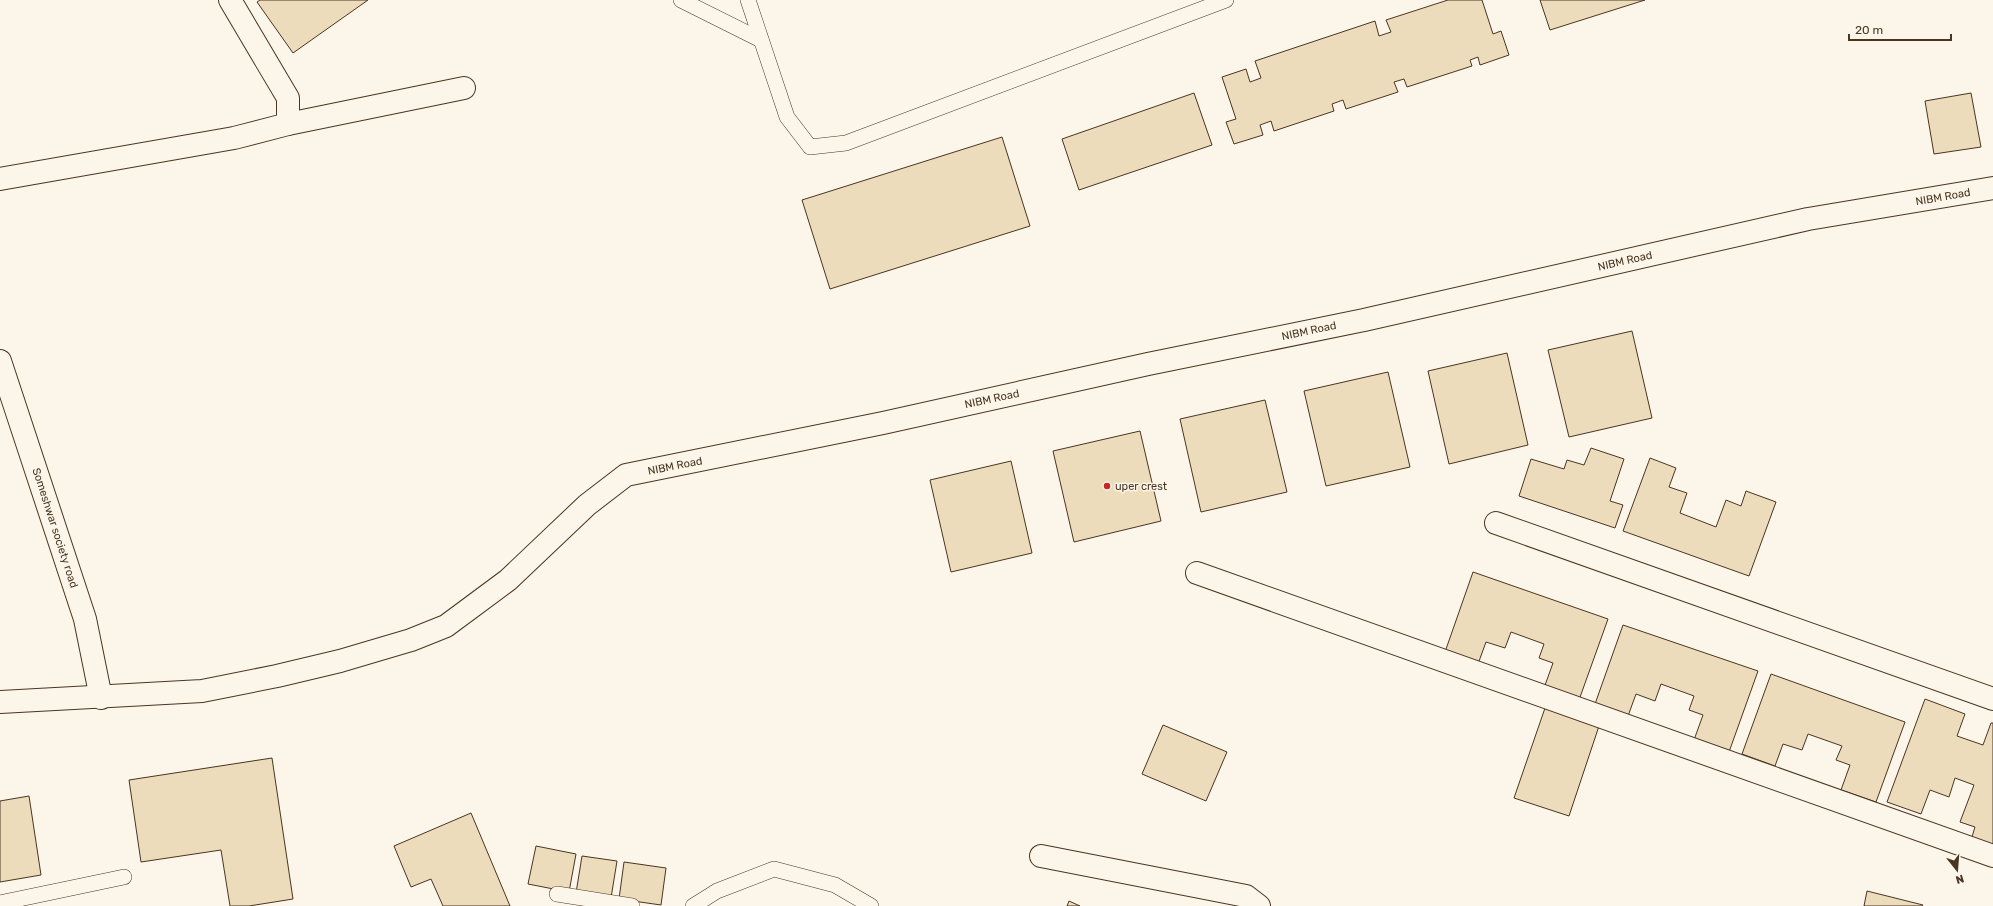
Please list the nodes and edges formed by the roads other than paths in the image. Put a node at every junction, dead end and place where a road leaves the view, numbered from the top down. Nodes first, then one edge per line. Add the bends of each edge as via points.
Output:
1 (230, 0) edge
2 (682, 0) edge
3 (748, 0) edge
4 (1226, 0) edge
5 (761, 40) junction
6 (464, 88) dead end
7 (288, 124) junction
8 (0, 179) edge
9 (1993, 188) edge
10 (0, 361) edge
11 (1496, 523) dead end
12 (1197, 573) dead end
13 (101, 698) junction
14 (1993, 699) edge
15 (0, 702) edge
16 (1041, 856) dead end
17 (1993, 856) edge
18 (124, 877) dead end
19 (557, 894) dead end
20 (0, 903) edge
21 (632, 906) edge
22 (693, 906) edge
23 (871, 906) edge
24 (1259, 906) edge

1 - 7 street via 288,98
2 - 5 lane
3 - 5 lane
4 - 5 lane via 846,143 810,147 787,117
6 - 7 street
7 - 8 street via 234,138
9 - 13 street, NIBM Road via 1808,220 1364,320 1148,364 837,433 626,475 587,505 508,580 446,626 411,640 277,676 202,691
10 - 13 street, Someshwar society road via 85,619
11 - 14 street
12 - 17 street
13 - 15 street
16 - 24 street via 1246,896
18 - 20 lane
19 - 21 lane
22 - 23 lane via 717,891 774,869 835,885

